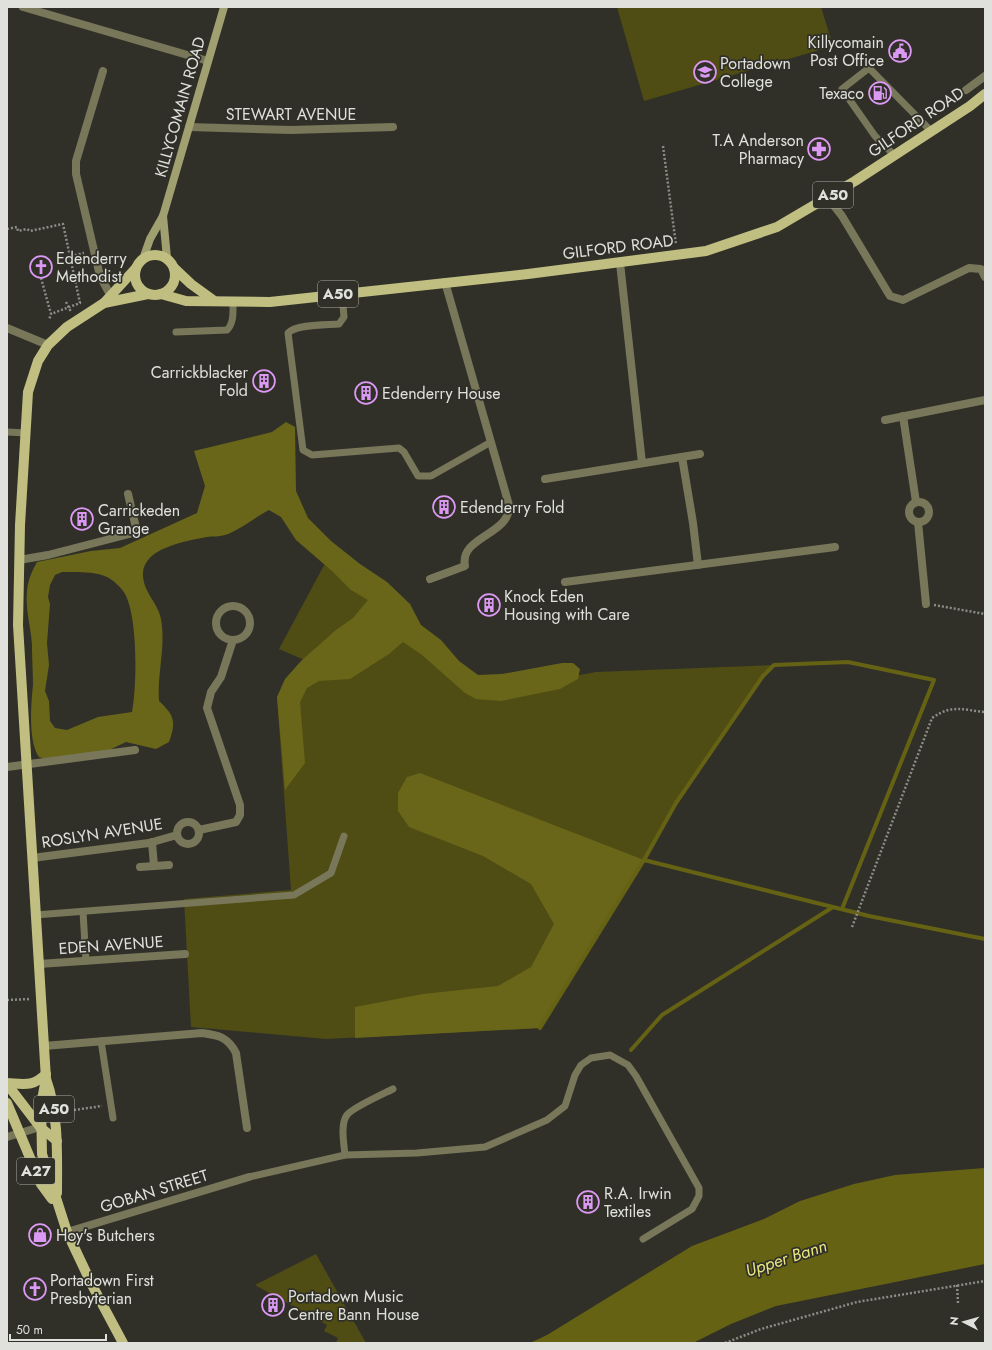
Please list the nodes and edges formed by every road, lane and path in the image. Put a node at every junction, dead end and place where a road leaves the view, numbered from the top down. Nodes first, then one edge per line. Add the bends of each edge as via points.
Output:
1 (23, 7) edge
2 (224, 7) edge
3 (52, 11) edge
4 (208, 61) junction
5 (102, 71) dead end
6 (985, 76) edge
7 (966, 90) dead end
8 (985, 94) edge
9 (189, 127) junction
10 (392, 127) dead end
11 (931, 131) junction
12 (663, 146) dead end
13 (894, 155) junction
14 (828, 198) junction
15 (163, 216) junction
16 (7, 229) edge
17 (86, 253) dead end
18 (677, 256) junction
19 (69, 257) junction
20 (167, 258) junction
21 (142, 259) junction
22 (620, 262) junction
23 (136, 268) junction
24 (174, 268) junction
25 (985, 277) edge
26 (41, 278) dead end
27 (446, 282) junction
28 (148, 294) junction
29 (161, 294) junction
30 (342, 294) junction
31 (112, 298) junction
32 (213, 300) junction
33 (66, 302) dead end
34 (233, 302) junction
35 (69, 308) junction
36 (71, 312) dead end
37 (51, 314) junction
38 (49, 320) dead end
39 (7, 328) edge
40 (176, 332) dead end
41 (48, 345) junction
42 (985, 400) edge
43 (903, 416) junction
44 (885, 420) dead end
45 (7, 432) edge
46 (26, 433) junction
47 (491, 442) junction
48 (700, 454) dead end
49 (682, 457) junction
50 (642, 463) junction
51 (545, 479) dead end
52 (128, 494) dead end
53 (916, 502) junction
54 (918, 522) junction
55 (835, 547) dead end
56 (18, 560) junction
57 (698, 565) junction
58 (430, 579) dead end
59 (565, 582) dead end
60 (926, 604) joint
61 (985, 614) edge
62 (233, 640) junction
63 (985, 712) edge
64 (135, 750) dead end
65 (26, 766) junction
66 (7, 768) edge
67 (198, 830) junction
68 (177, 835) junction
69 (344, 836) dead end
70 (152, 842) junction
71 (32, 858) junction
72 (168, 865) dead end
73 (154, 866) junction
74 (140, 868) dead end
75 (83, 912) junction
76 (35, 916) junction
77 (852, 927) dead end
78 (185, 954) dead end
79 (86, 961) junction
80 (39, 964) junction
81 (41, 999) junction
82 (7, 1000) edge
83 (102, 1041) junction
84 (44, 1046) junction
85 (46, 1076) junction
86 (7, 1084) edge
87 (393, 1089) dead end
88 (7, 1103) edge
89 (111, 1104) junction
90 (74, 1110) dead end
91 (113, 1118) dead end
92 (40, 1127) junction
93 (247, 1128) dead end
94 (20, 1133) junction
95 (7, 1137) edge
96 (57, 1140) junction
97 (345, 1155) junction
98 (249, 1176) joint
99 (57, 1205) junction
100 (67, 1232) junction
101 (643, 1239) dead end
102 (985, 1281) edge
103 (958, 1285) junction
104 (958, 1303) dead end
105 (123, 1343) edge
106 (725, 1343) edge

1 - 3 street
2 - 4 street, KILLYCOMAIN ROAD
3 - 4 street
4 - 9 street, KILLYCOMAIN ROAD
5 - 31 street via 76,161 76,174 100,276
6 - 7 street, GILFORD ROAD
8 - 11 main road, GILFORD ROAD / A50
9 - 10 street, STEWART AVENUE via 291,130
9 - 15 street, KILLYCOMAIN ROAD
11 - 13 main road, GILFORD ROAD / A50
11 - 13 lane via 869,68 842,89 875,136
12 - 18 path
13 - 14 main road, GILFORD ROAD / A50
14 - 18 main road, GILFORD ROAD / A50 via 777,227 706,251
14 - 25 street via 842,216 890,296 903,300 969,268 981,269
15 - 20 street, KILLYCOMAIN ROAD
15 - 21 street, KILLYCOMAIN ROAD
16 - 19 path via 17,227 18,231 30,231 62,224
17 - 19 path
18 - 22 main road, GILFORD ROAD / A50
19 - 35 path via 80,303
20 - 21 main road via 154,254
20 - 24 main road, A50
21 - 23 main road, A50
22 - 27 main road, GILFORD ROAD / A50
22 - 50 street
23 - 28 main road via 138,286
23 - 31 main road, A50
24 - 29 main road via 175,281
24 - 32 main road, GILFORD ROAD / A50 via 190,284
26 - 37 path
27 - 30 main road, GILFORD ROAD / A50
27 - 47 street
28 - 29 main road, A50
28 - 31 main road, A50
29 - 32 main road, GILFORD ROAD / A50 via 186,301
30 - 34 main road, GILFORD ROAD / A50 via 270,302
30 - 47 lane via 344,317 339,324 299,327 288,333 303,450 312,455 399,448 418,476 424,477 431,476
31 - 41 main road, A50 via 67,327
32 - 34 main road, GILFORD ROAD / A50
33 - 35 path
34 - 40 lane via 231,326 227,330
35 - 36 path
35 - 37 path
37 - 38 path
39 - 41 street
41 - 46 main road, A50 via 38,361 28,392
42 - 43 street
43 - 44 street
43 - 53 street
45 - 46 lane
46 - 56 main road, A50
47 - 58 street via 509,513 502,523 468,549 465,566
48 - 49 street
49 - 50 street
49 - 57 street
50 - 51 street
52 - 56 street via 137,532 48,555
53 - 54 street via 909,512 912,519
53 - 54 street via 926,504 930,510 927,519
54 - 60 street
55 - 57 street
56 - 65 main road, A50 via 18,625
57 - 59 street
60 - 61 path
62 - 62 street via 222,637 216,628 216,622 224,608 235,606 245,611 250,621 248,632
62 - 67 street via 221,677 211,692 208,708 240,805 240,815 236,822
63 - 77 path via 956,708 943,711 932,718
64 - 65 street
65 - 66 street
65 - 71 main road, A50
67 - 68 street via 194,824 188,822 181,825
67 - 68 street via 199,837 190,844 183,844
68 - 70 street, ROSLYN AVENUE
69 - 75 lane via 331,873 294,895
70 - 71 street, ROSLYN AVENUE
70 - 73 street
71 - 76 main road, A50
72 - 73 street
73 - 74 street
75 - 76 lane
75 - 79 lane
76 - 80 main road, A50
78 - 79 street, EDEN AVENUE
79 - 80 street, EDEN AVENUE
80 - 81 main road, A50
81 - 82 path
81 - 84 main road, A50
83 - 84 street
83 - 89 lane
83 - 93 street via 202,1033 224,1037 236,1052
84 - 85 main road, A50
85 - 86 main road via 38,1082 26,1085
85 - 92 main road, A50
85 - 96 main road, A50 via 53,1097
86 - 92 main road, A27
87 - 97 lane via 346,1115
88 - 94 main road, A27
89 - 90 path
89 - 91 lane
92 - 94 street
92 - 96 main road, A27
92 - 99 main road, A27 via 42,1154
94 - 95 street
94 - 99 main road, A27 via 41,1184
96 - 99 main road, A27
97 - 98 lane
97 - 101 lane via 417,1153 485,1147 547,1120 565,1106 581,1065 591,1058 610,1055 628,1065 636,1076 699,1188 699,1196 692,1209
98 - 100 street, GOBAN STREET
99 - 100 main road, A27
100 - 105 main road, A27
102 - 103 path
103 - 104 path
103 - 106 path via 857,1302 761,1329

